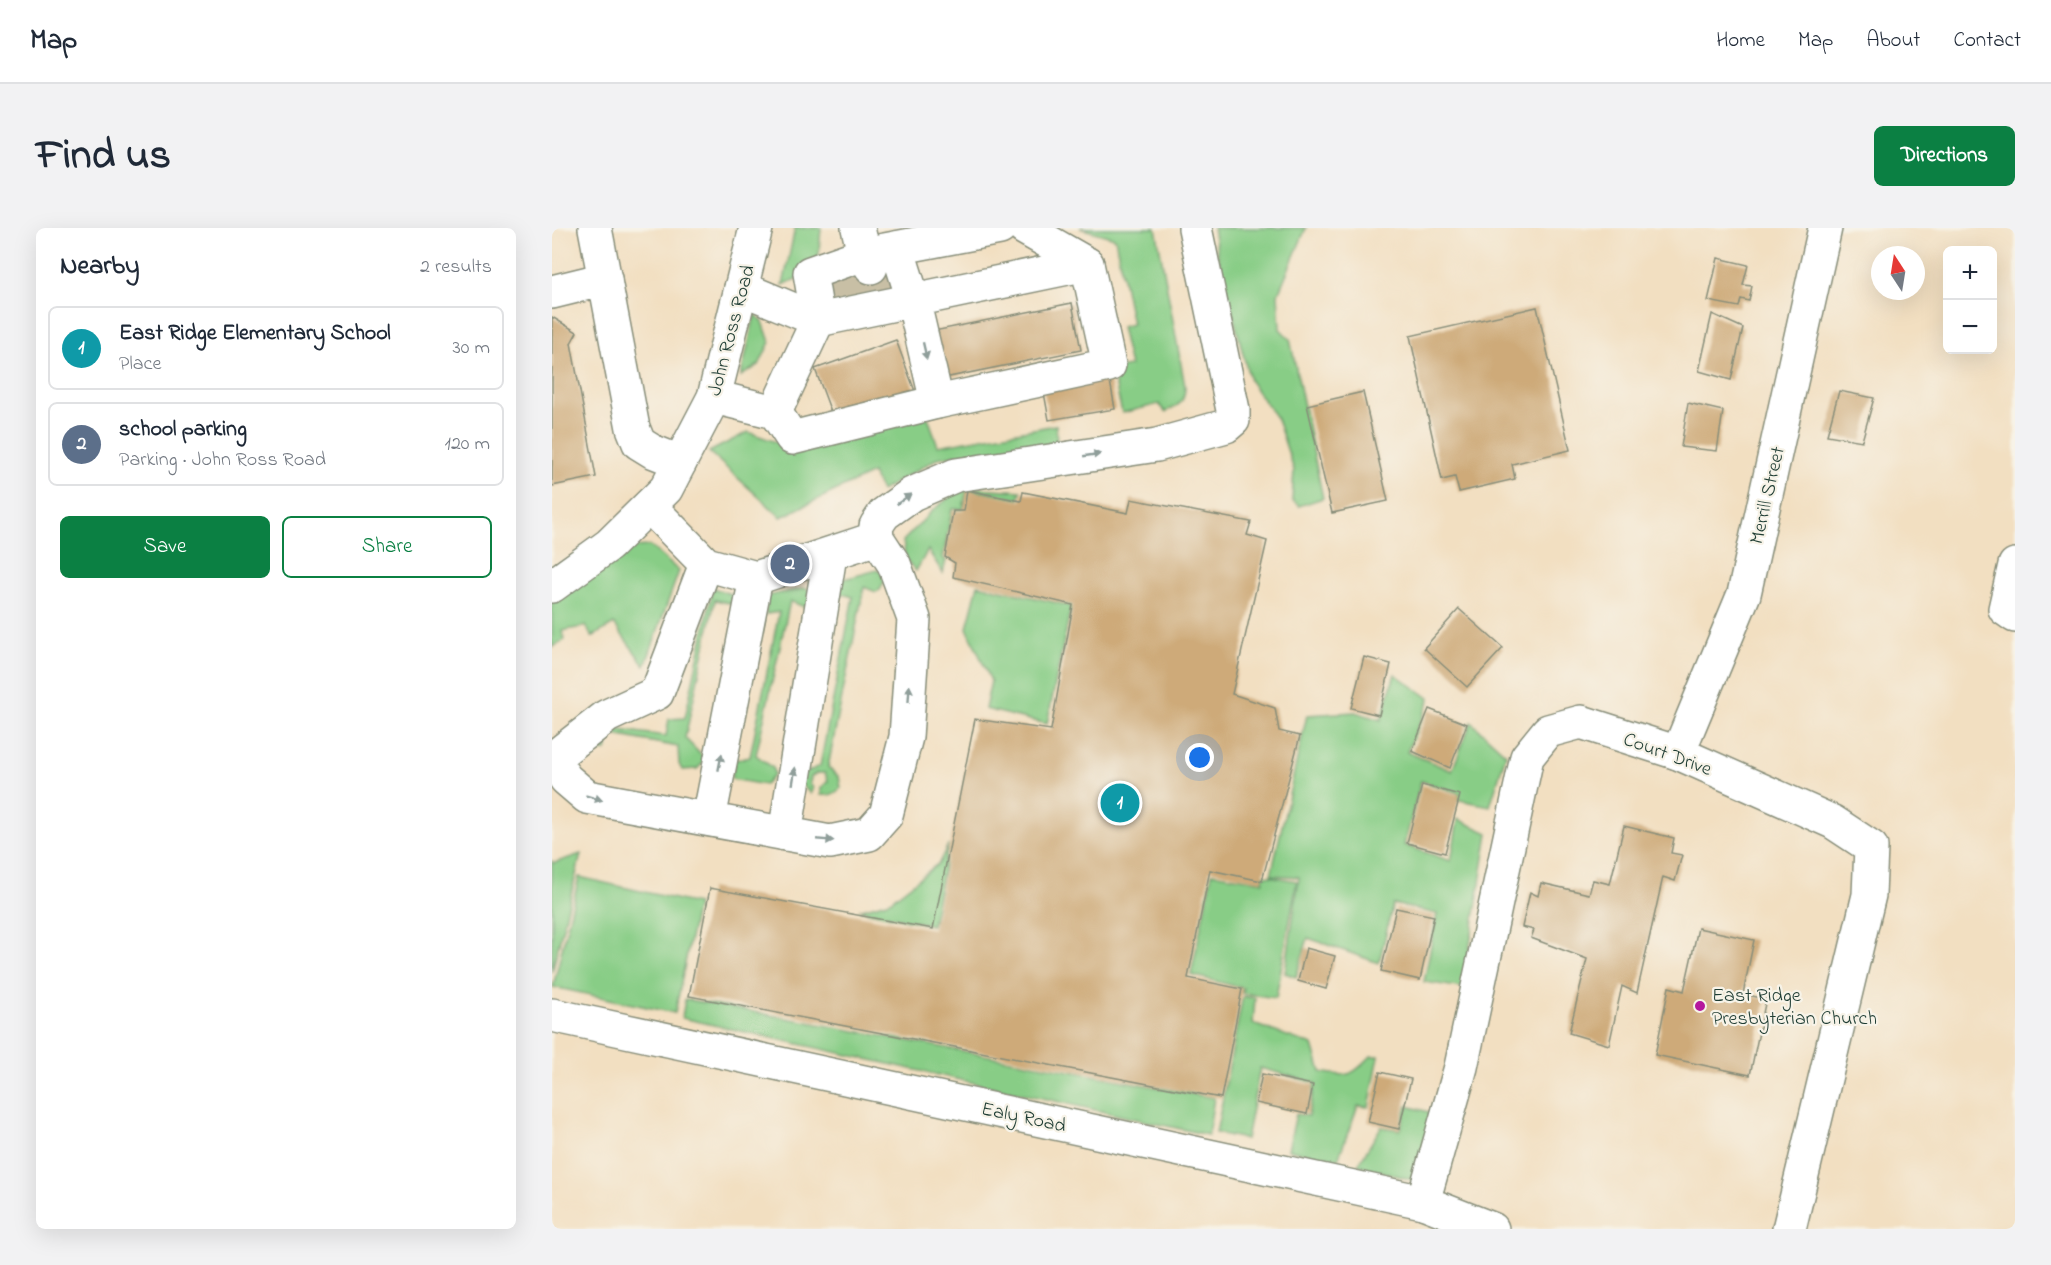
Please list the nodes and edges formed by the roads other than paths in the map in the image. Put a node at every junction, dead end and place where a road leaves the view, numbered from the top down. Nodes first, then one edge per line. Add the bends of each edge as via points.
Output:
1 (595, 228) edge
2 (756, 228) edge
3 (1000, 228) edge
4 (1024, 228) edge
5 (1195, 228) edge
6 (1825, 228) edge
7 (897, 248) junction
8 (1089, 273) junction
9 (859, 277) edge
10 (604, 279) junction
11 (741, 288) junction
12 (552, 292) edge
13 (913, 299) junction
14 (818, 320) junction
15 (714, 397) junction
16 (944, 401) junction
17 (775, 412) junction
18 (680, 462) junction
19 (649, 506) junction
20 (877, 538) junction
21 (830, 555) junction
22 (706, 564) junction
23 (2015, 565) edge
24 (756, 578) junction
25 (552, 586) edge
26 (2015, 616) edge
27 (1678, 753) junction
28 (552, 759) edge
29 (709, 819) junction
30 (784, 834) junction
31 (552, 1015) edge
32 (1423, 1202) junction
33 (1492, 1229) edge
34 (1789, 1229) edge

1 - 10 street
2 - 11 street, John Ross Road
3 - 7 street
4 - 8 street
20 -> 5 street via 876,525 884,514 912,494 956,475 1157,445 1226,426 1233,420
6 - 27 street, Merrill Street via 1744,594
7 - 9 street
7 - 13 street
8 - 13 street
8 - 16 street via 1109,365
9 - 13 street
9 - 14 street
9 - 14 street via 810,273
10 - 12 street
10 - 18 street via 639,443
11 - 14 street
11 - 15 street, John Ross Road
13 -> 16 street
14 - 17 street
15 - 17 street
15 - 18 street, John Ross Road
16 - 17 street via 792,438
18 - 19 street, John Ross Road via 666,489
19 - 22 street
19 - 25 street, John Ross Road via 609,545
20 - 21 street
30 -> 20 street via 830,842 869,834 886,815 906,737 914,620 894,564
21 - 24 street
30 -> 21 street
22 - 24 street
22 - 28 street via 657,693 607,716
23 - 26 street via 2005,609
29 -> 24 street
27 - 32 street, Court Drive via 1581,722 1548,731 1527,757 1461,1067
27 - 34 street, Court Drive via 1833,822 1871,847 1869,895
28 -> 29 street via 566,780 587,797
29 - 30 street
31 - 32 street, Ealy Road
32 - 33 street, Ealy Road

